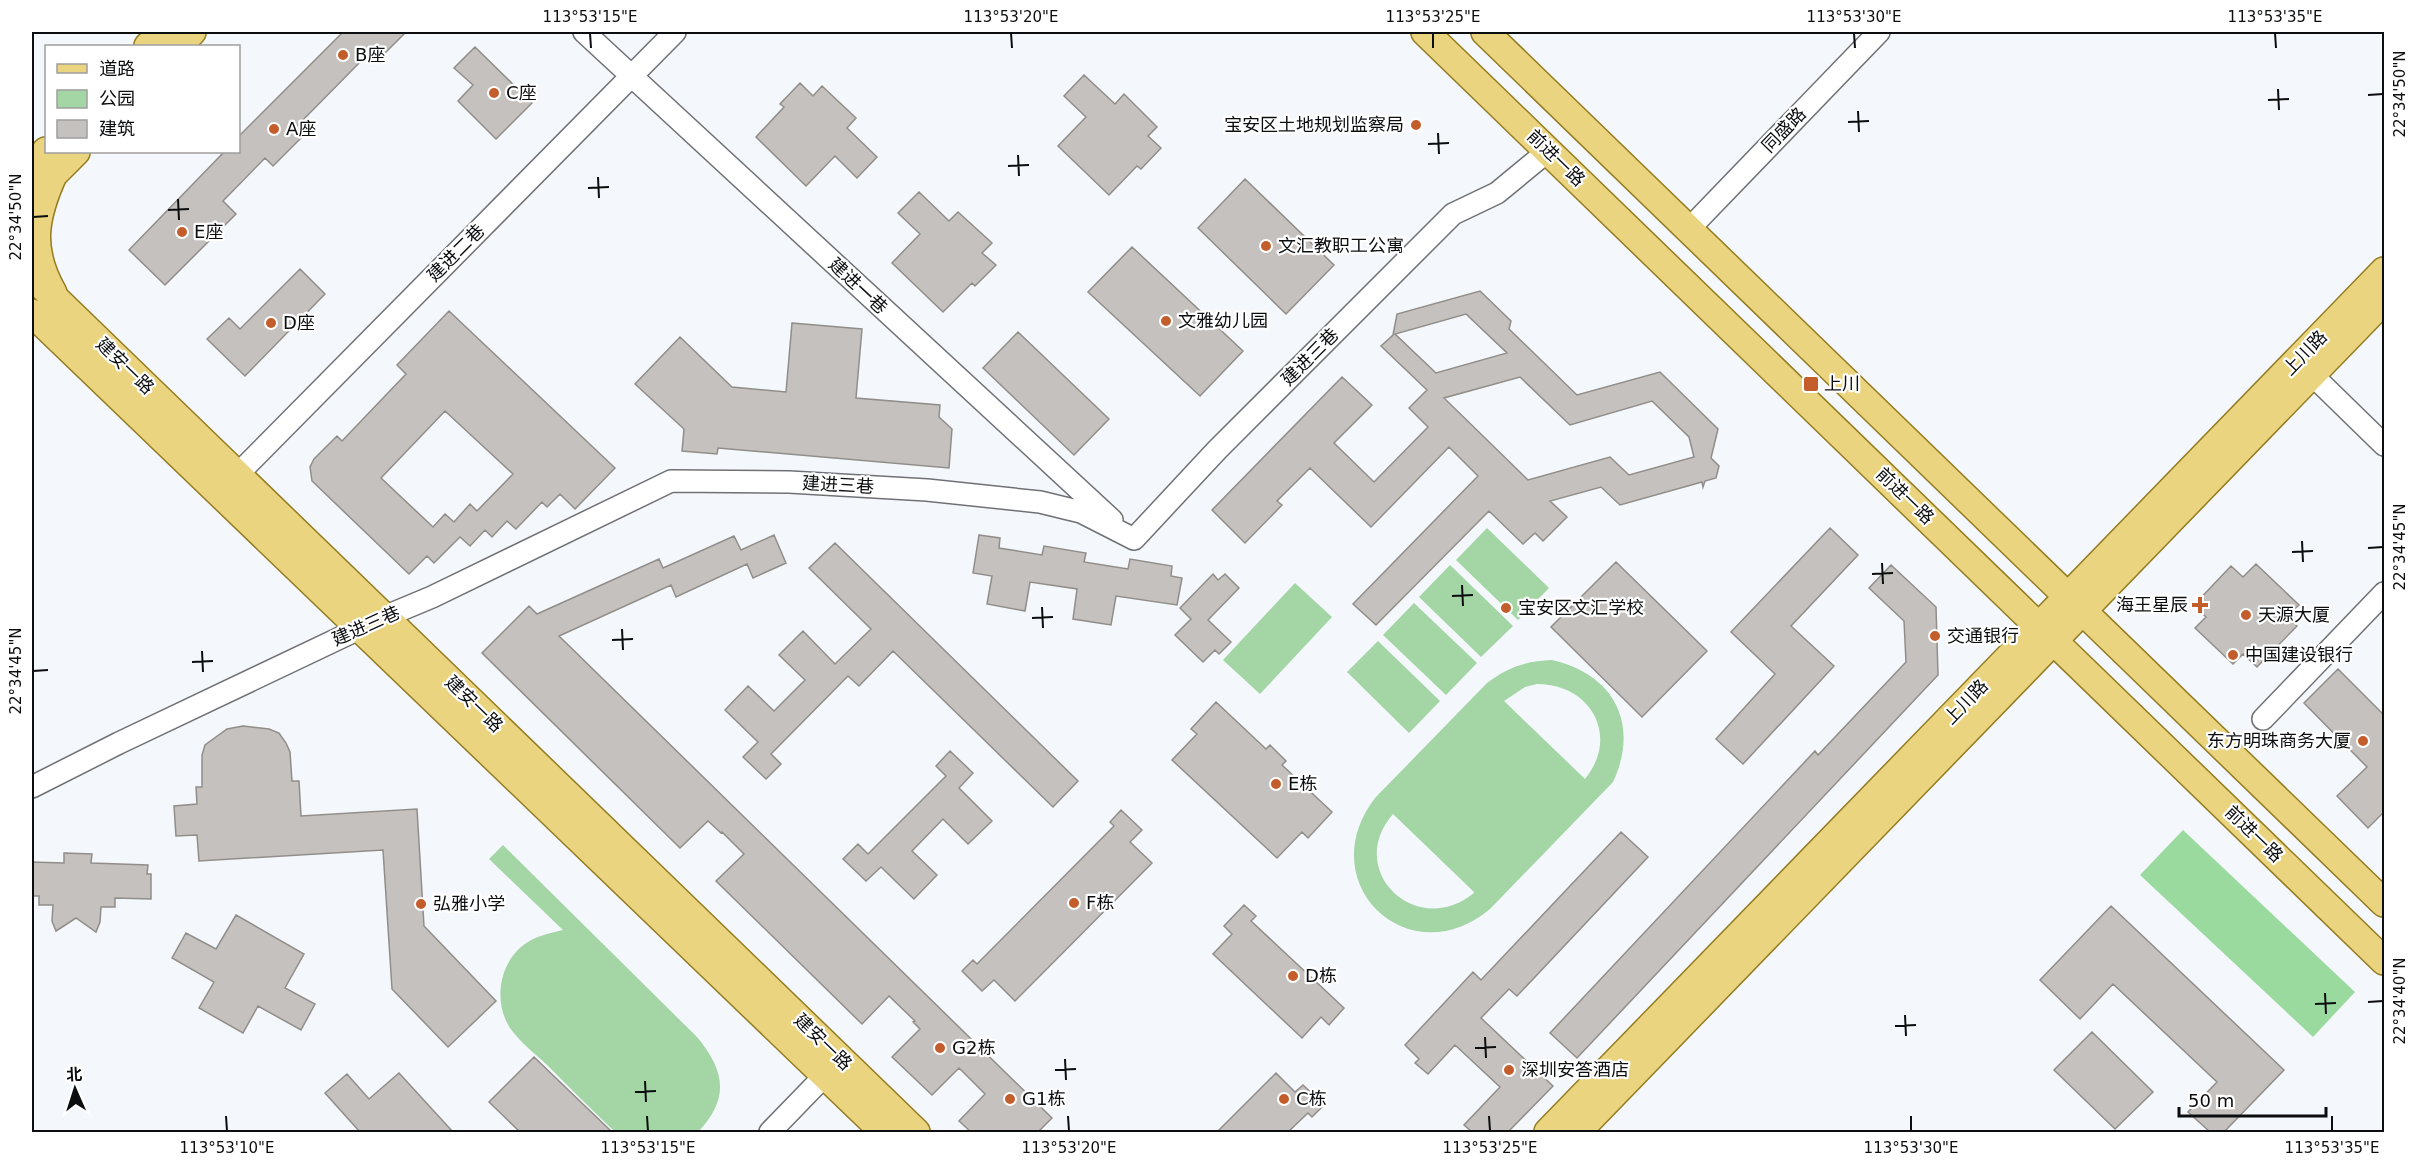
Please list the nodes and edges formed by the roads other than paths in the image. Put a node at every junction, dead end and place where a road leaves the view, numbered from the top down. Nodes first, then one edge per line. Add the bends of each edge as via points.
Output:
1 (163, 32) edge
2 (192, 32) edge
3 (584, 32) edge
4 (675, 32) edge
5 (1425, 32) edge
6 (1485, 32) edge
7 (1879, 32) edge
8 (149, 45) edge
9 (179, 45) edge
10 (631, 76) junction
11 (1548, 151) junction
12 (73, 153) edge
13 (41, 163) edge
14 (32, 197) edge
15 (1689, 229) junction
16 (2385, 271) edge
17 (32, 276) edge
18 (2385, 300) edge
19 (58, 302) junction
20 (32, 313) edge
21 (32, 318) edge
22 (56, 336) junction
23 (2305, 368) junction
24 (2385, 445) edge
25 (237, 475) junction
26 (1134, 539) junction
27 (2385, 593) edge
28 (2076, 604) junction
29 (384, 617) junction
30 (360, 628) junction
31 (2046, 634) junction
32 (2263, 719) dead end
33 (32, 787) edge
34 (2385, 903) edge
35 (2385, 961) edge
36 (832, 1068) junction
37 (770, 1132) edge
38 (884, 1132) edge
39 (916, 1132) edge
40 (1548, 1132) edge
41 (1577, 1132) edge

1 - 8 main road
2 - 9 main road
3 - 10 street, 建进一巷
4 - 10 street, 建进二巷
5 - 11 main road, 前进一路
6 - 15 main road
7 - 15 street, 同盛路
10 - 25 street, 建进二巷
10 - 26 street, 建进一巷
11 - 26 street, 建进三巷 via 1497,194 1453,214 1216,450
11 - 31 main road, 前进一路
12 - 13 main road
13 - 14 main road
13 - 19 main road via 42,201 36,245 44,277
15 - 28 main road
16 - 23 main road, 上川路
17 - 19 main road, 建安一路
18 - 23 main road, 上川路
19 - 25 main road, 建安一路
20 - 22 main road, 建安一路
21 - 22 main road
22 - 30 main road, 建安一路
23 - 24 street
23 - 28 main road, 上川路
25 - 29 main road, 建安一路
26 - 29 street, 建进三巷 via 1081,512 1040,502 789,482 671,481
27 - 32 street
28 - 31 main road, 上川路
28 - 34 main road
29 - 30 street, 建进三巷
29 - 36 main road, 建安一路
30 - 33 street, 建进三巷
30 - 36 main road, 建安一路
31 - 35 main road, 前进一路
31 - 40 main road, 上川路
31 - 41 main road, 上川路
36 - 37 street
36 - 38 main road, 建安一路
36 - 39 main road, 建安一路

